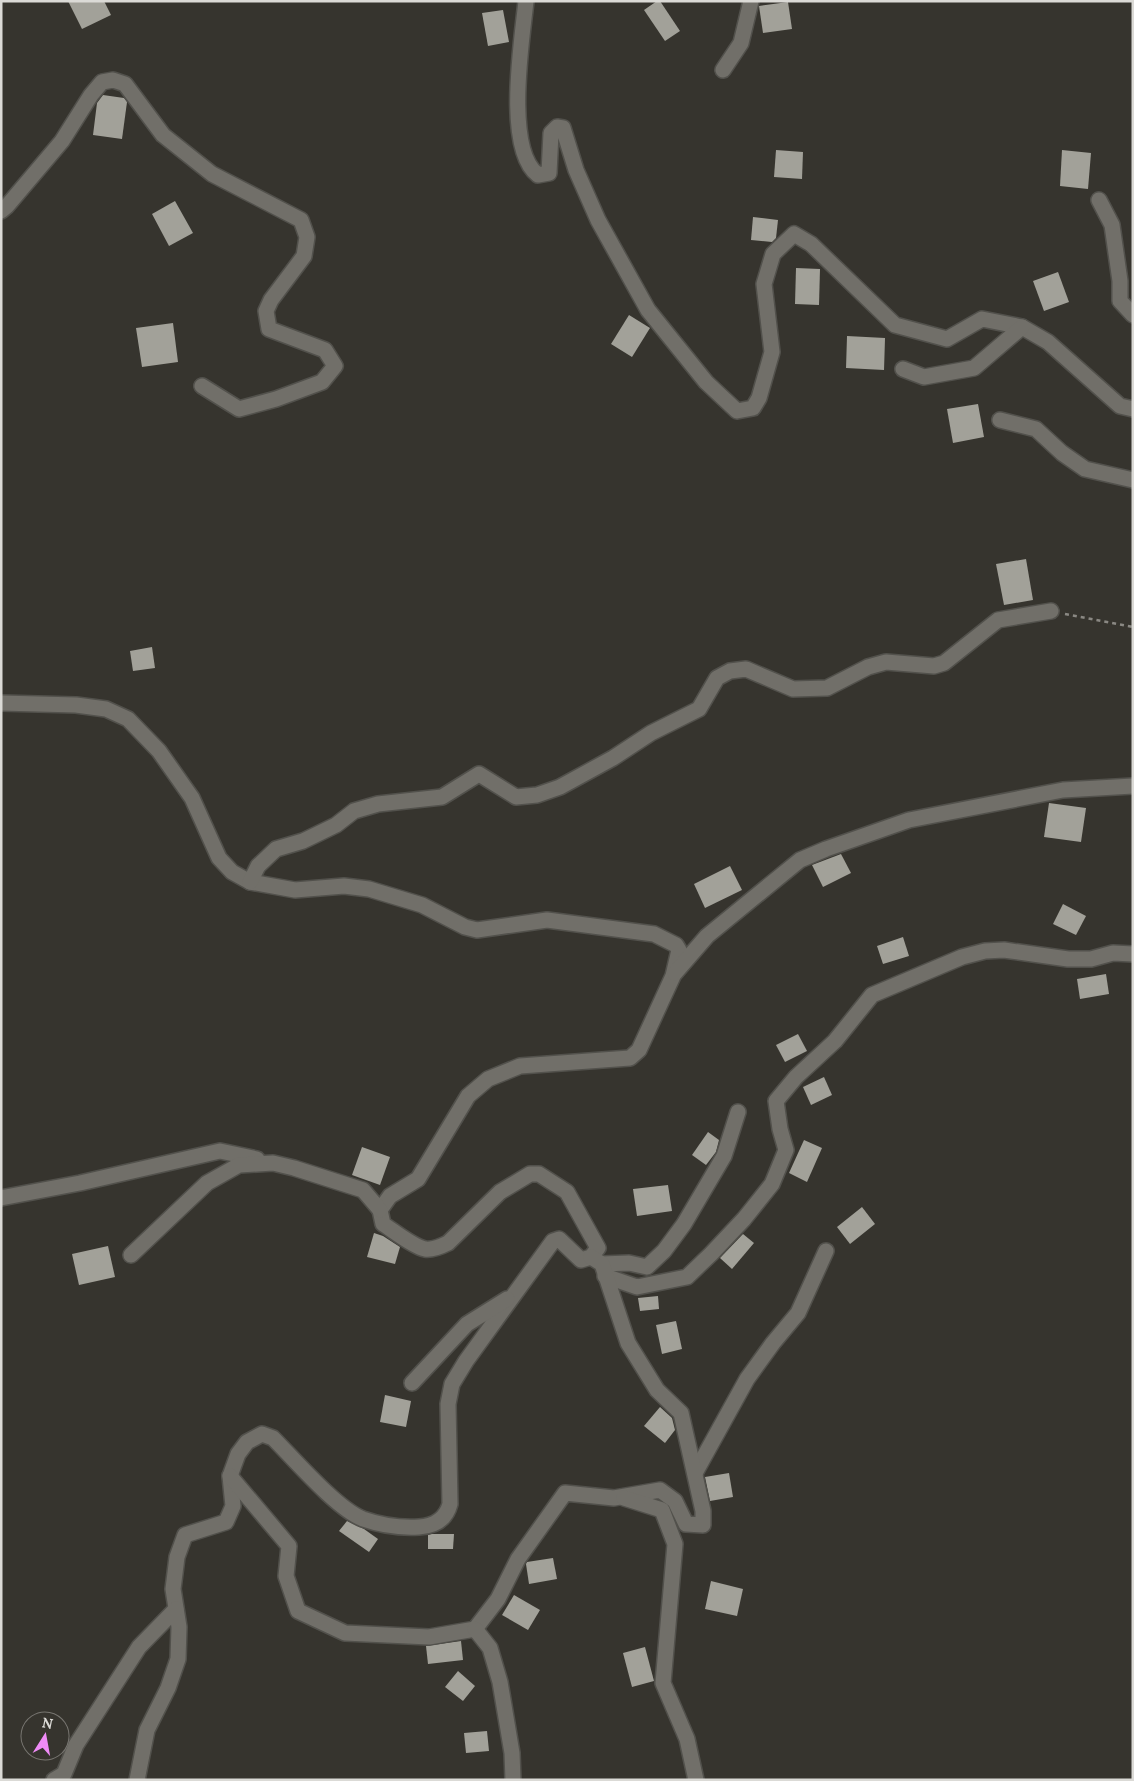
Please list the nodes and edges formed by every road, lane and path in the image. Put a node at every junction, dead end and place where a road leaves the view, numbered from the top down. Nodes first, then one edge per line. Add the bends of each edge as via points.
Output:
1 (526, 1) edge
2 (751, 1) edge
3 (724, 70) dead end
4 (1099, 200) dead end
5 (1, 210) edge
6 (1133, 315) edge
7 (1022, 327) junction
8 (903, 369) dead end
9 (202, 386) dead end
10 (1133, 409) edge
11 (1000, 420) dead end
12 (1133, 480) edge
13 (1051, 611) joint
14 (1133, 628) edge
15 (1, 703) edge
16 (1133, 786) edge
17 (250, 882) junction
18 (1133, 954) edge
19 (673, 976) junction
20 (738, 1112) dead end
21 (273, 1163) junction
22 (1, 1198) edge
23 (380, 1210) junction
24 (826, 1251) dead end
25 (131, 1255) dead end
26 (600, 1266) junction
27 (515, 1294) junction
28 (412, 1383) dead end
29 (694, 1473) junction
30 (230, 1476) junction
31 (623, 1498) junction
32 (176, 1609) junction
33 (475, 1629) junction
34 (54, 1780) edge
35 (137, 1780) edge
36 (513, 1780) edge
37 (696, 1780) edge

1 - 7 street via 517,98 520,143 531,170 538,175 549,173 551,133 557,127 563,128 576,170 598,220 648,310 706,382 738,411 753,408 759,398 772,352 764,284 773,254 794,234 811,244 895,325 947,339 982,320
2 - 3 street via 741,43
4 - 6 street via 1112,225 1120,300
5 - 9 street via 62,141 102,82 113,80 125,84 163,135 212,174 301,220 307,237 304,256 271,300 266,311 269,329 325,350 335,366 322,382 239,409
7 - 8 street via 974,368 924,377
7 - 10 street via 1048,342 1120,406
11 - 12 street via 1036,428 1085,469
13 - 14 path
13 - 17 street via 998,620 944,663 934,666 886,662 868,667 827,688 793,689 746,669 730,671 717,678 699,709 560,786 537,795 516,797 479,774 442,798 378,804 354,811 336,825 303,841 276,849 258,866
15 - 17 street via 76,704 106,709 128,719 159,751 192,798 219,858 232,872
16 - 19 street via 1063,790 909,820 800,860 707,936
17 - 19 street via 295,890 344,886 369,889 422,905 477,930 547,920 654,934 676,945 679,950
18 - 26 street via 1113,953 1091,959 1068,959 1004,950 985,951 962,957 872,995 835,1040 796,1077 776,1102 786,1150 772,1184 744,1219 687,1277 637,1287
19 - 23 street via 640,1050 630,1058 520,1066 488,1079 468,1096 418,1179 390,1196
20 - 26 street via 724,1156 664,1251 647,1267 628,1263
21 - 22 street via 220,1151
21 - 23 street via 363,1190
21 - 25 street via 240,1165 206,1183
23 - 26 street via 383,1224 410,1241 426,1249 440,1247 500,1192 530,1174 539,1174 567,1192 598,1248
24 - 29 street via 798,1313 747,1379
26 - 27 street via 582,1260 559,1239 553,1241
26 - 29 street via 628,1343 657,1390 681,1413
27 - 28 street via 467,1324
27 - 30 street via 452,1384 448,1404 450,1504 442,1520 426,1527 404,1528 362,1519 340,1504 273,1438 262,1434 247,1442 238,1454
29 - 31 street via 703,1510 703,1525 686,1524 675,1501 660,1490
30 - 32 street via 233,1506 226,1522 185,1534 172,1589
30 - 33 street via 289,1546 286,1576 298,1611 345,1633 429,1637
31 - 33 street via 565,1493 518,1559 498,1599
31 - 37 street via 662,1510 675,1544 664,1683 687,1739
32 - 34 street via 139,1648 76,1745 64,1774
32 - 35 street via 178,1659 147,1730
33 - 36 street via 490,1648 500,1682 512,1753

